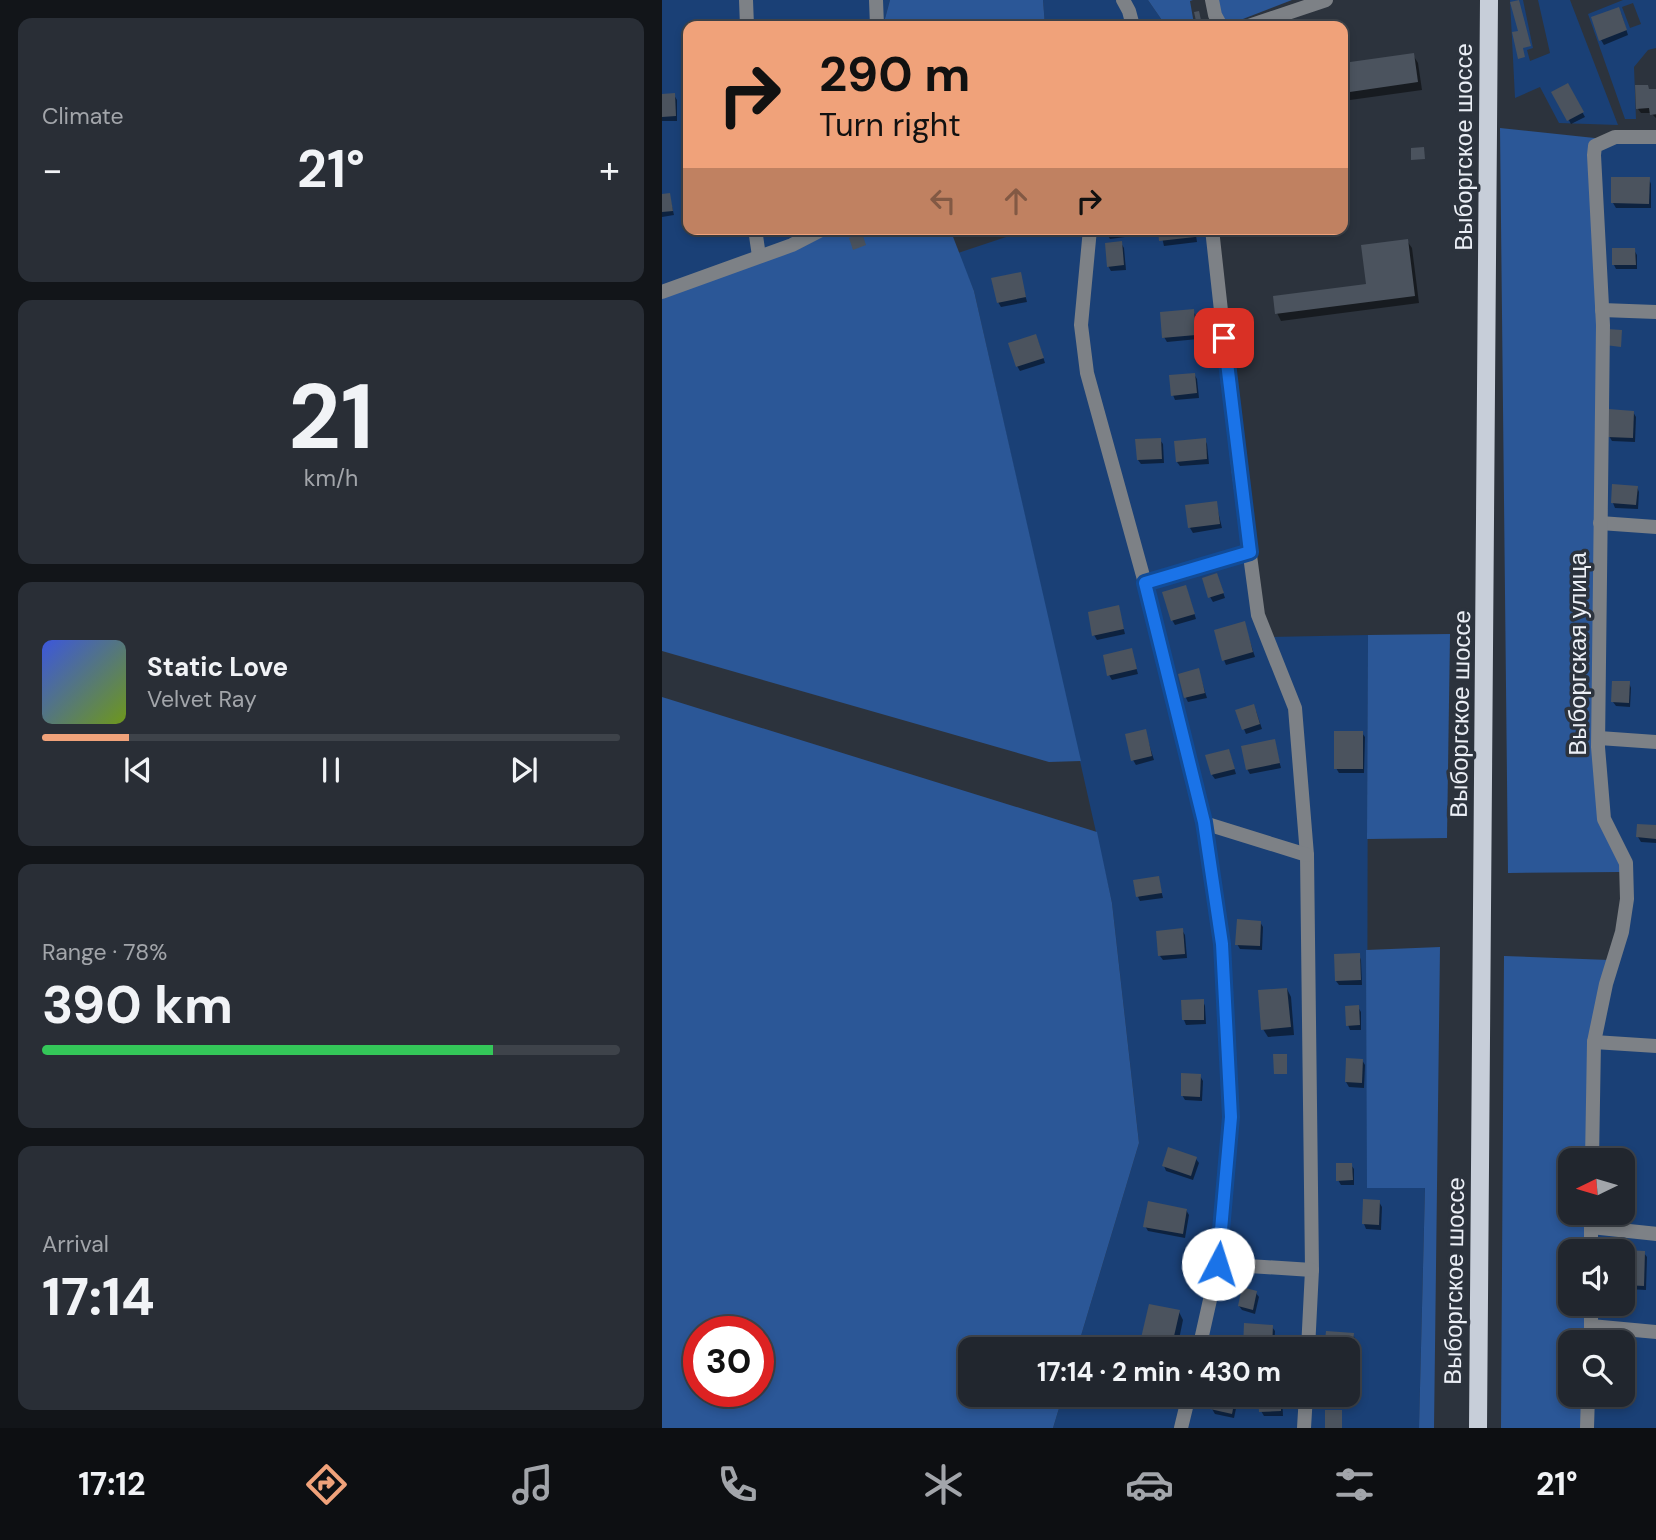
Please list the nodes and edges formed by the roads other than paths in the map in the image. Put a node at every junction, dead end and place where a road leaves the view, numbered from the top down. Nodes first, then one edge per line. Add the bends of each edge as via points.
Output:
1 (746, 0) edge
2 (876, 0) edge
3 (1212, 0) edge
4 (1326, 0) edge
5 (1489, 0) edge
6 (747, 21) edge
7 (877, 21) edge
8 (1218, 21) edge
9 (1264, 21) edge
10 (1657, 137) edge
11 (756, 235) edge
12 (811, 235) edge
13 (1089, 235) edge
14 (1213, 235) edge
15 (759, 256) junction
16 (662, 292) edge
17 (1602, 310) junction
18 (1657, 312) edge
19 (1600, 523) junction
20 (1657, 527) edge
21 (1250, 552) junction
22 (1145, 583) junction
23 (1599, 738) junction
24 (1657, 743) edge
25 (1204, 822) junction
26 (1307, 856) junction
27 (1594, 1042) junction
28 (1657, 1046) edge
29 (1592, 1148) edge
30 (1615, 1225) edge
31 (1657, 1234) edge
32 (1218, 1264) junction
33 (1312, 1270) junction
34 (1591, 1316) edge
35 (1591, 1326) junction
36 (1591, 1330) edge
37 (1657, 1332) edge
38 (1202, 1337) edge
39 (1309, 1337) edge
40 (1186, 1407) edge
41 (1305, 1407) edge
42 (1588, 1407) edge
43 (1181, 1428) edge
44 (1304, 1428) edge
45 (1478, 1428) edge
46 (1587, 1428) edge

1 - 6 street
2 - 7 street
3 - 8 street
4 - 9 street
5 - 45 main road, Выборгское шоссе
10 - 17 street, Выборгская улица via 1615,137 1595,146
11 - 15 street
12 - 15 street
13 - 22 street via 1081,325 1087,373
14 - 21 street
15 - 16 street
17 - 18 street
17 - 19 street, Выборгская улица
19 - 20 street
19 - 23 street, Выборгская улица
21 - 22 street
21 - 26 street via 1258,615 1294,708
22 - 25 street
23 - 24 street
23 - 27 street, Выборгская улица via 1604,819 1626,863 1627,899
25 - 26 street
25 - 32 street via 1222,944 1231,1117
26 - 33 street
27 - 28 street
27 - 29 street, Выборгская улица
30 - 31 street
32 - 33 street
32 - 38 street
33 - 39 street
34 - 35 street
35 - 36 street
35 - 37 street
40 - 43 street
41 - 44 street
42 - 46 street

